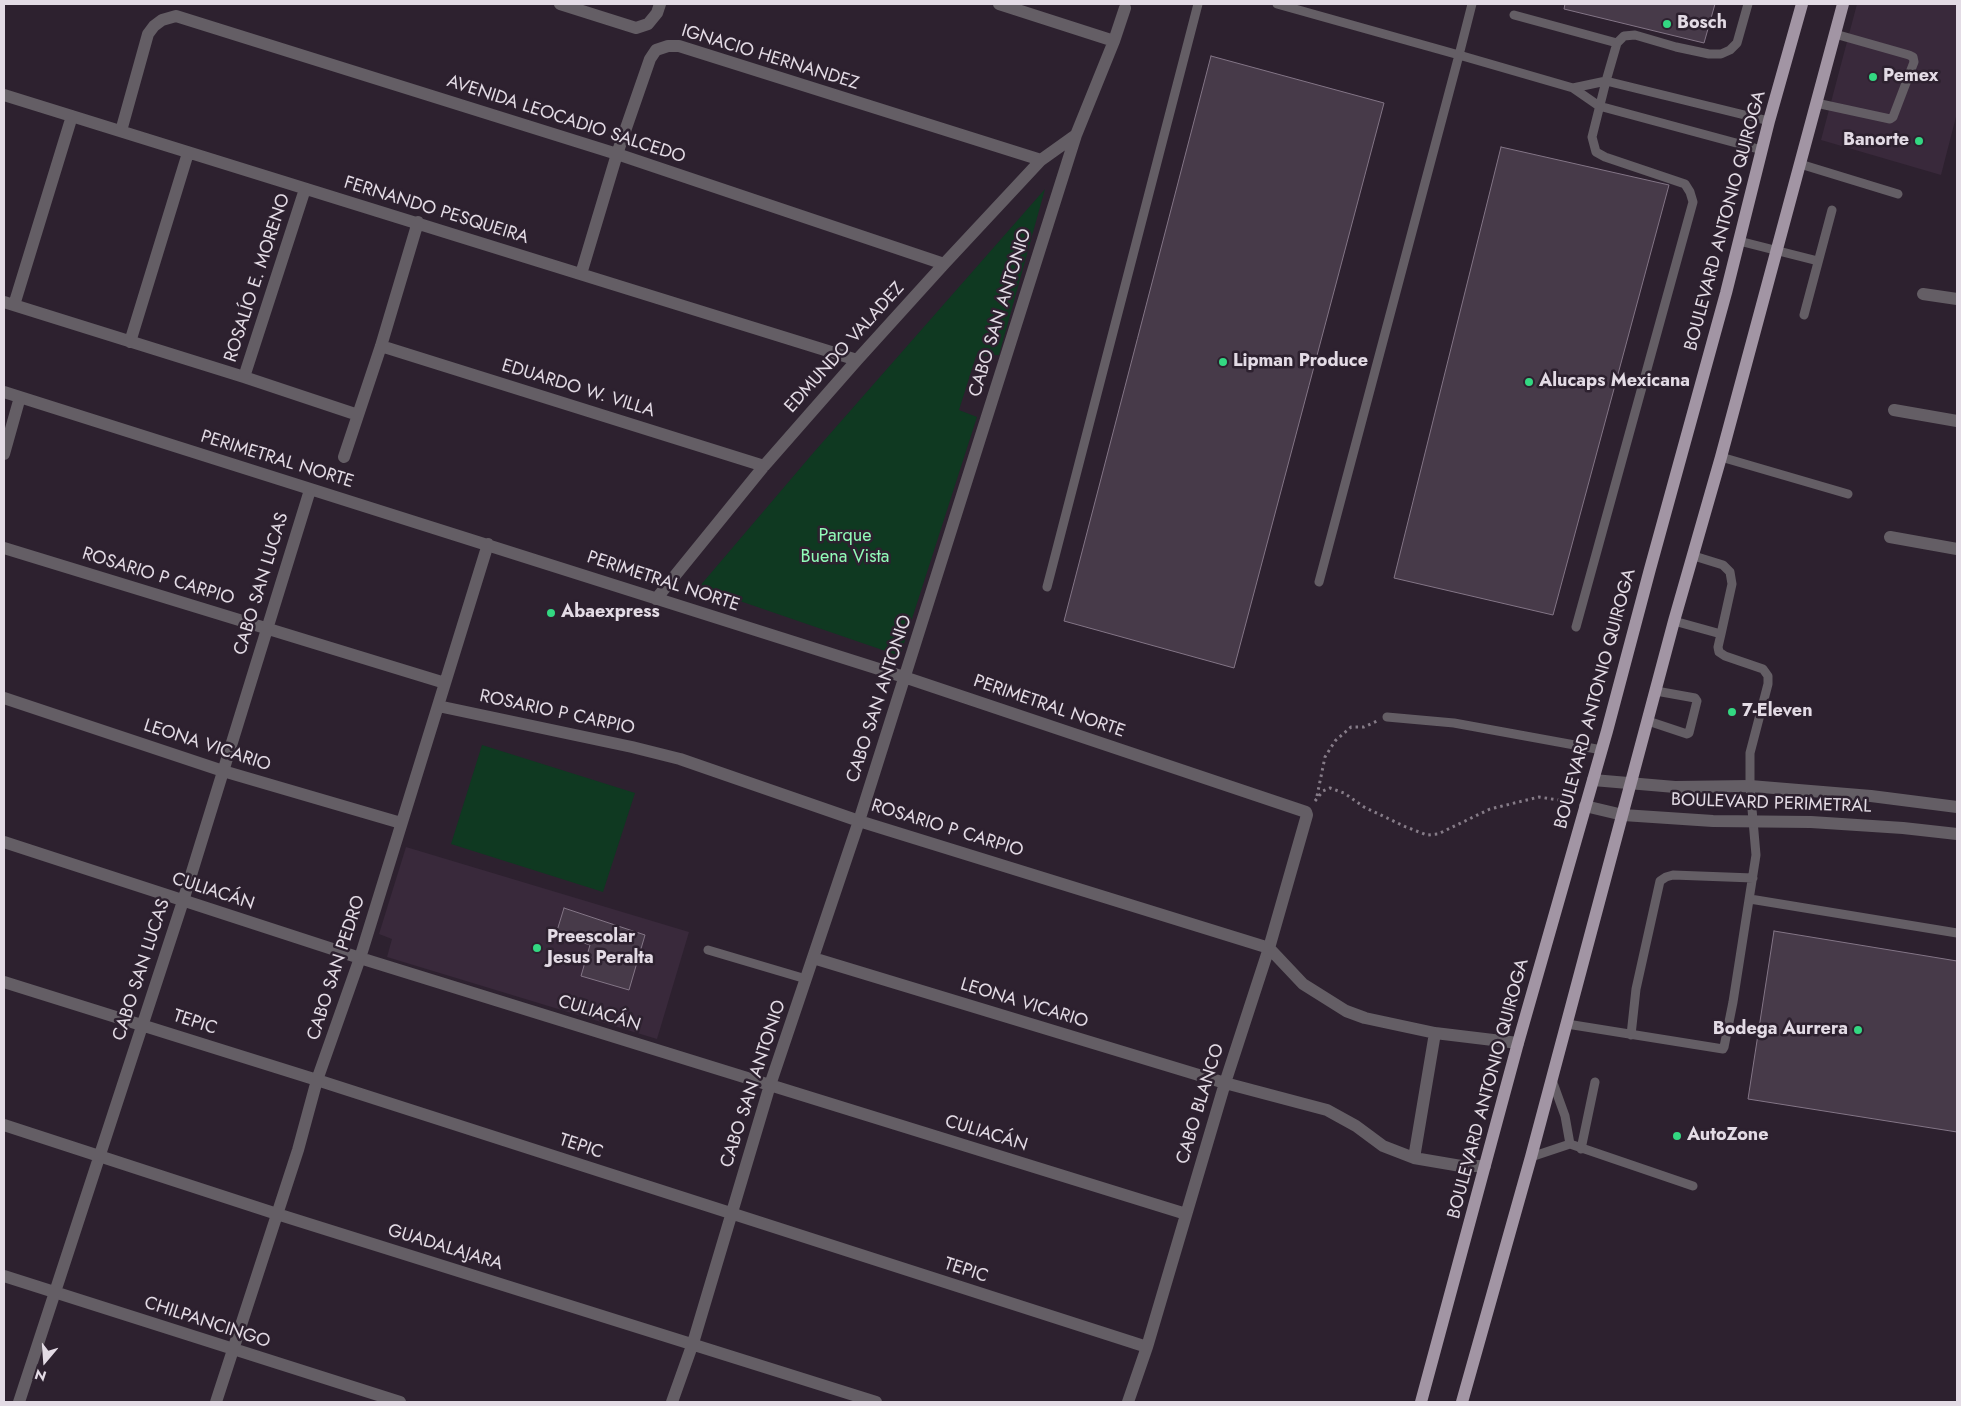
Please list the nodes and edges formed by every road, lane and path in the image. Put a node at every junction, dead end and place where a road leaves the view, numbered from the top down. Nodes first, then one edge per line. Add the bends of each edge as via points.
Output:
1 (560, 4) edge
2 (660, 4) edge
3 (999, 4) edge
4 (1198, 4) edge
5 (1277, 4) edge
6 (1472, 4) edge
7 (1748, 4) edge
8 (1802, 4) edge
9 (1843, 4) edge
10 (1125, 8) dead end
11 (1514, 15) dead end
12 (1835, 34) junction
13 (1114, 41) junction
14 (1617, 43) junction
15 (1459, 55) junction
16 (1606, 81) junction
17 (1573, 88) junction
18 (4, 95) edge
19 (1816, 103) junction
20 (1599, 106) junction
21 (72, 116) junction
22 (1769, 121) junction
23 (121, 131) junction
24 (1076, 135) junction
25 (1762, 150) junction
26 (188, 153) junction
27 (617, 154) junction
28 (1041, 160) junction
29 (1800, 164) junction
30 (305, 189) junction
31 (1898, 194) dead end
32 (1832, 210) dead end
33 (418, 222) junction
34 (1739, 241) junction
35 (1777, 249) junction
36 (1818, 261) junction
37 (944, 264) junction
38 (581, 274) junction
39 (1923, 294) dead end
40 (1957, 299) edge
41 (9, 304) edge
42 (1804, 315) dead end
43 (130, 342) junction
44 (381, 346) junction
45 (857, 360) junction
46 (244, 377) junction
47 (4, 392) edge
48 (20, 397) junction
49 (1894, 410) dead end
50 (358, 415) junction
51 (1957, 421) edge
52 (4, 454) edge
53 (344, 457) dead end
54 (1722, 457) junction
55 (764, 466) junction
56 (310, 490) junction
57 (1848, 494) dead end
58 (1890, 537) dead end
59 (488, 544) junction
60 (4, 548) edge
61 (1957, 548) edge
62 (1694, 556) junction
63 (1319, 582) dead end
64 (1047, 587) dead end
65 (656, 599) junction
66 (1674, 621) junction
67 (1576, 627) dead end
68 (265, 629) junction
69 (1721, 634) junction
70 (904, 677) junction
71 (445, 683) junction
72 (1656, 691) junction
73 (4, 698) edge
74 (438, 706) junction
75 (1387, 717) joint
76 (1648, 721) junction
77 (1602, 750) junction
78 (224, 771) junction
79 (1593, 780) junction
80 (1631, 784) junction
81 (1750, 786) junction
82 (1317, 796) junction
83 (1585, 806) junction
84 (1957, 808) edge
85 (1307, 815) junction
86 (1623, 815) junction
87 (859, 821) junction
88 (1754, 822) junction
89 (401, 823) junction
90 (1957, 834) edge
91 (4, 842) edge
92 (1753, 878) junction
93 (1750, 899) junction
94 (182, 901) junction
95 (1957, 933) edge
96 (1269, 948) junction
97 (708, 950) dead end
98 (360, 958) junction
99 (813, 958) junction
100 (806, 979) junction
101 (4, 982) edge
102 (1567, 1024) junction
103 (142, 1025) junction
104 (1435, 1033) junction
105 (1631, 1034) junction
106 (1518, 1043) junction
107 (1552, 1079) junction
108 (318, 1080) junction
109 (1595, 1082) dead end
110 (1225, 1083) junction
111 (770, 1085) junction
112 (4, 1125) edge
113 (1570, 1144) junction
114 (1581, 1149) junction
115 (100, 1156) junction
116 (1414, 1158) junction
117 (1532, 1158) junction
118 (1485, 1166) junction
119 (1693, 1186) dead end
120 (277, 1214) junction
121 (730, 1214) junction
122 (1186, 1214) junction
123 (4, 1276) edge
124 (55, 1292) junction
125 (693, 1343) junction
126 (1147, 1347) junction
127 (233, 1350) junction
128 (19, 1402) edge
129 (216, 1402) edge
130 (400, 1402) edge
131 (672, 1402) edge
132 (876, 1402) edge
133 (1128, 1402) edge
134 (1422, 1402) edge
135 (1462, 1402) edge

1 - 2 street via 636,28 648,24
3 - 13 street
4 - 64 lane
5 - 15 lane
6 - 15 lane
7 - 14 lane via 1737,43 1721,54 1692,51 1635,35 1624,36
8 - 22 main road, BOULEVARD ANTONIO QUIROGA
9 - 12 main road
10 - 13 street, CABO SAN ANTONIO
11 - 14 lane
12 - 19 main road
12 - 19 lane via 1909,55 1914,62 1890,119
13 - 24 street, CABO SAN ANTONIO
14 - 16 lane
15 - 17 lane
15 - 63 lane
16 - 17 lane
16 - 20 lane
16 - 22 lane
17 - 20 lane
18 - 21 street, FERNANDO PESQUEIRA
19 - 29 main road
20 - 25 lane
20 - 67 lane via 1592,137 1596,152 1685,184 1693,202
21 - 23 street, FERNANDO PESQUEIRA
21 - 41 street
22 - 25 main road, BOULEVARD ANTONIO QUIROGA
23 - 26 street, FERNANDO PESQUEIRA
23 - 27 street, AVENIDA LEOCADIO SALCEDO via 148,34 162,20 176,16
24 - 28 street, EDMUNDO VALADEZ
24 - 70 street, CABO SAN ANTONIO
25 - 34 main road, BOULEVARD ANTONIO QUIROGA
26 - 30 street, FERNANDO PESQUEIRA
26 - 43 street
27 - 28 street, IGNACIO HERNANDEZ via 650,60 656,50 679,46
27 - 37 street, AVENIDA LEOCADIO SALCEDO
27 - 38 street, IGNACIO HERNANDEZ
28 - 37 street, EDMUNDO VALADEZ
29 - 31 lane
29 - 35 main road
30 - 33 street, FERNANDO PESQUEIRA
30 - 46 street, ROSALÍO E. MORENO
32 - 36 lane
33 - 38 street, FERNANDO PESQUEIRA
33 - 44 street
34 - 35 lane
34 - 77 main road, BOULEVARD ANTONIO QUIROGA
35 - 36 lane
35 - 54 main road
36 - 42 lane
37 - 45 street, EDMUNDO VALADEZ
38 - 45 street, FERNANDO PESQUEIRA
39 - 40 street
41 - 43 street
43 - 46 street
44 - 50 street
44 - 55 street, EDUARDO W. VILLA
45 - 55 street, EDMUNDO VALADEZ
46 - 50 street
47 - 48 street, PERIMETRAL NORTE
48 - 52 street
48 - 56 street, PERIMETRAL NORTE
49 - 51 street
50 - 53 street
54 - 57 lane
54 - 62 main road
55 - 65 street, EDMUNDO VALADEZ
56 - 59 street, PERIMETRAL NORTE
56 - 68 street, CABO SAN LUCAS
58 - 61 street
59 - 65 street, PERIMETRAL NORTE
59 - 71 street, CABO SAN PEDRO
60 - 68 street, ROSARIO P CARPIO
62 - 66 main road
62 - 69 lane via 1723,565 1730,572 1732,584
65 - 70 street, PERIMETRAL NORTE
66 - 69 lane
66 - 72 main road
68 - 71 street, ROSARIO P CARPIO
68 - 78 street, CABO SAN LUCAS
69 - 81 lane via 1719,652 1763,669 1768,676 1750,753
70 - 85 street, PERIMETRAL NORTE via 1306,812
70 - 87 street, CABO SAN ANTONIO
71 - 74 street, CABO SAN PEDRO
72 - 76 main road
72 - 76 lane via 1695,698 1689,732 1686,734
73 - 78 street, LEONA VICARIO
74 - 87 street, ROSARIO P CARPIO via 654,752
74 - 89 street, CABO SAN PEDRO
75 - 77 lane via 1454,723
75 - 82 path via 1364,727 1351,727 1335,741 1325,757
76 - 80 main road
77 - 79 main road, BOULEVARD ANTONIO QUIROGA
78 - 89 street, LEONA VICARIO
78 - 94 street, CABO SAN LUCAS
79 - 80 street, BOULEVARD PERIMETRAL
79 - 83 main road, BOULEVARD ANTONIO QUIROGA
80 - 81 street, BOULEVARD PERIMETRAL
80 - 86 main road
81 - 84 street, BOULEVARD PERIMETRAL via 1871,796
81 - 88 lane
82 - 83 path via 1330,788 1428,835 1438,834 1490,809 1539,797
82 - 85 path
83 - 86 street, BOULEVARD PERIMETRAL
83 - 106 main road, BOULEVARD ANTONIO QUIROGA
85 - 96 street, CABO BLANCO
86 - 88 street, BOULEVARD PERIMETRAL
86 - 102 main road
87 - 96 street, ROSARIO P CARPIO
87 - 99 street, CABO SAN ANTONIO
88 - 90 street, BOULEVARD PERIMETRAL via 1810,822
88 - 92 lane via 1756,855
89 - 98 street, CABO SAN PEDRO
91 - 94 street, CULIACÁN
92 - 93 lane
92 - 105 lane via 1673,875 1660,881 1636,989
93 - 95 lane
93 - 105 lane via 1723,1049
94 - 98 street, CULIACÁN
94 - 103 street, CABO SAN LUCAS
96 - 104 street via 1303,984 1346,1011 1381,1023
96 - 110 street, CABO BLANCO
97 - 100 lane
98 - 108 street, CABO SAN PEDRO
98 - 111 street, CULIACÁN
99 - 100 street, CABO SAN ANTONIO
99 - 110 street, LEONA VICARIO
100 - 111 street, CABO SAN ANTONIO
101 - 103 street, TEPIC
102 - 105 lane
102 - 107 main road
103 - 108 street, TEPIC
103 - 115 street, CABO SAN LUCAS
104 - 106 street
104 - 116 street
106 - 118 main road, BOULEVARD ANTONIO QUIROGA
107 - 113 lane
107 - 117 main road
108 - 120 street, CABO SAN PEDRO
108 - 121 street, TEPIC
109 - 114 lane
110 - 116 street, LEONA VICARIO via 1327,1110 1383,1146
110 - 122 street, CABO BLANCO
111 - 121 street, CABO SAN ANTONIO
111 - 122 street, CULIACÁN
112 - 115 street, GUADALAJARA
113 - 114 lane
113 - 117 lane
114 - 119 lane
115 - 120 street, GUADALAJARA
115 - 124 street, CABO SAN LUCAS
116 - 118 street, LEONA VICARIO via 1461,1166
117 - 135 main road
118 - 134 main road, BOULEVARD ANTONIO QUIROGA
120 - 125 street, GUADALAJARA
120 - 127 street, CABO SAN PEDRO
121 - 125 street, CABO SAN ANTONIO
121 - 126 street, TEPIC
122 - 126 street, CABO BLANCO
123 - 124 street, CHILPANCINGO
124 - 127 street, CHILPANCINGO
124 - 128 street, CABO SAN LUCAS
125 - 131 street, CABO SAN ANTONIO
125 - 132 street, GUADALAJARA
126 - 133 street, CABO BLANCO
127 - 129 street, CABO SAN PEDRO
127 - 130 street, CHILPANCINGO

